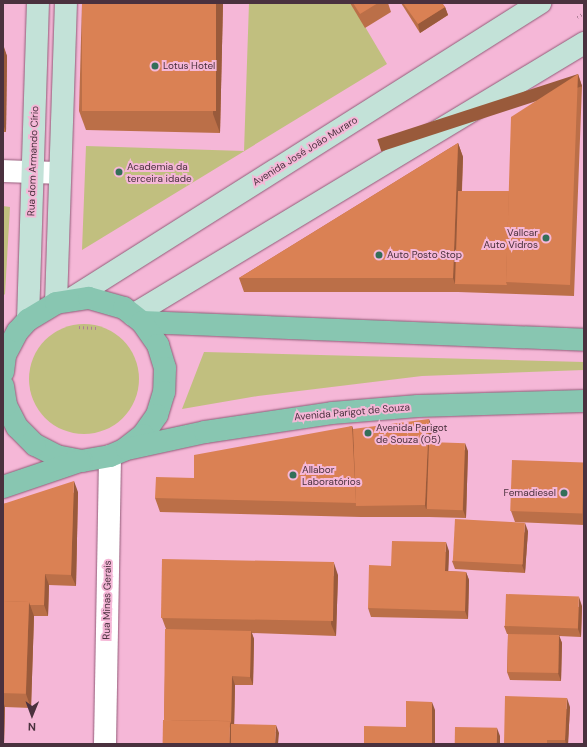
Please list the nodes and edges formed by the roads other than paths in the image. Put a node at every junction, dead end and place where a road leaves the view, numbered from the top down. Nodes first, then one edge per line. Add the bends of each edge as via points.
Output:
1 (38, 3) edge
2 (66, 3) edge
3 (540, 3) edge
4 (584, 43) edge
5 (3, 172) edge
6 (33, 172) junction
7 (60, 173) junction
8 (63, 301) junction
9 (138, 318) junction
10 (16, 330) edge
11 (584, 340) edge
12 (3, 372) edge
13 (3, 386) edge
14 (584, 401) edge
15 (117, 453) junction
16 (82, 460) junction
17 (3, 487) edge
18 (105, 744) edge

1 - 6 main road, Rua dom Armando Círio
2 - 7 main road
3 - 8 main road, Avenida José João Muraro
4 - 9 main road
5 - 6 street
6 - 7 street
6 - 10 main road, Rua dom Armando Círio
7 - 8 main road
8 - 9 main road via 89,298 106,301
8 - 10 main road
9 - 11 main road
9 - 15 main road via 158,345 165,368 164,392 157,415 143,435
10 - 12 main road via 5,355
13 - 16 main road via 6,405 17,427 36,445 57,456
14 - 15 main road, Avenida Parigot de Souza via 418,406 332,413 213,430
15 - 16 main road, Avenida Parigot de Souza
15 - 18 street, Rua Minas Gerais
16 - 17 main road

